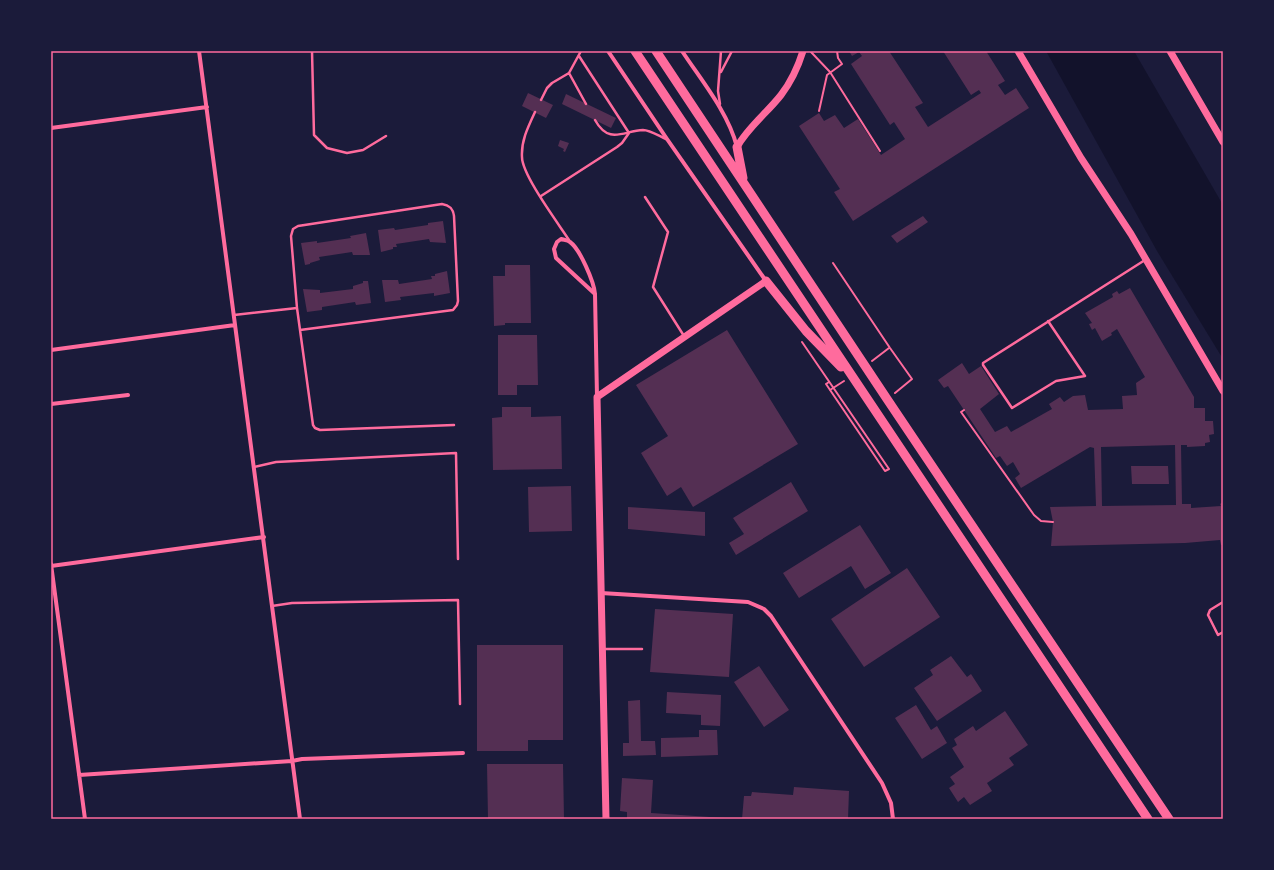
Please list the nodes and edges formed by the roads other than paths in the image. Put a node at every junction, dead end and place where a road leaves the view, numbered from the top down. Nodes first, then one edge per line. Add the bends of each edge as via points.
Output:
1 (199, 51) edge
2 (312, 51) edge
3 (581, 51) edge
4 (608, 51) edge
5 (635, 51) edge
6 (656, 51) edge
7 (682, 51) edge
8 (732, 51) edge
9 (803, 51) edge
10 (1018, 51) edge
11 (1170, 51) edge
12 (720, 52) edge
13 (579, 56) junction
14 (569, 73) junction
15 (720, 74) junction
16 (541, 100) dead end
17 (586, 104) dead end
18 (207, 107) junction
19 (721, 109) junction
20 (535, 112) dead end
21 (595, 120) dead end
22 (51, 128) edge
23 (629, 133) junction
24 (386, 136) dead end
25 (666, 139) junction
26 (1223, 142) edge
27 (737, 147) junction
28 (744, 183) junction
29 (540, 196) junction
30 (645, 197) dead end
31 (571, 242) junction
32 (1146, 260) junction
33 (766, 281) junction
34 (595, 294) junction
35 (297, 308) junction
36 (234, 315) junction
37 (1048, 321) junction
38 (235, 325) junction
39 (300, 330) junction
40 (684, 337) junction
41 (51, 350) edge
42 (856, 381) junction
43 (1223, 391) edge
44 (128, 395) dead end
45 (597, 396) junction
46 (51, 404) edge
47 (454, 425) dead end
48 (254, 467) junction
49 (264, 537) junction
50 (458, 559) dead end
51 (51, 565) edge
52 (600, 593) junction
53 (1223, 602) edge
54 (272, 606) junction
55 (1223, 632) edge
56 (601, 649) junction
57 (642, 649) dead end
58 (460, 704) dead end
59 (463, 753) dead end
60 (292, 761) junction
61 (79, 776) junction
62 (1139, 806) junction
63 (85, 819) edge
64 (300, 819) edge
65 (606, 819) edge
66 (893, 819) edge
67 (1145, 819) edge
68 (1148, 819) edge
69 (1169, 819) edge

1 - 18 street
2 - 24 lane via 314,135 327,148 347,153 363,150
3 - 13 lane
4 - 25 street
5 - 42 main road
6 - 28 main road
7 - 19 street
8 - 15 lane
9 - 27 street via 788,86 748,130
10 - 32 street via 1081,158
11 - 26 street
12 - 15 lane
13 - 14 lane
13 - 23 lane
14 - 16 lane via 552,83
14 - 17 lane
15 - 19 lane via 718,91
18 - 22 street
18 - 36 street
19 - 27 street
20 - 29 lane via 524,138 521,155 524,169
21 - 23 lane via 606,133
23 - 25 lane via 648,131
23 - 29 lane via 617,147
25 - 33 street
27 - 28 main road
28 - 69 main road
29 - 31 lane
30 - 40 lane via 668,232 652,287
31 - 34 street via 592,279
31 - 34 street via 561,239 557,242 554,249 556,258
32 - 37 lane
32 - 43 street
33 - 40 street
33 - 42 main road via 806,331
34 - 45 street
35 - 36 lane
35 - 39 lane
35 - 39 lane via 291,236 295,227 442,204 453,210 458,301 456,308
36 - 38 street
37 - 37 lane via 983,363 1012,408 1056,382 1085,376
38 - 41 street
38 - 48 street
39 - 47 lane via 315,428 320,430
40 - 45 street
42 - 62 main road
44 - 46 street
45 - 52 street
48 - 49 street
48 - 50 lane via 276,462 456,453
49 - 51 street
49 - 54 street
51 - 61 street
52 - 56 street
52 - 66 street via 748,602 764,609 882,783 891,804
53 - 55 lane via 1210,610 1208,615 1218,635
54 - 58 lane via 292,603 458,600
54 - 60 street
56 - 57 lane
56 - 65 street
59 - 60 street
60 - 61 street
60 - 64 street
61 - 63 street
62 - 67 main road
62 - 68 main road

